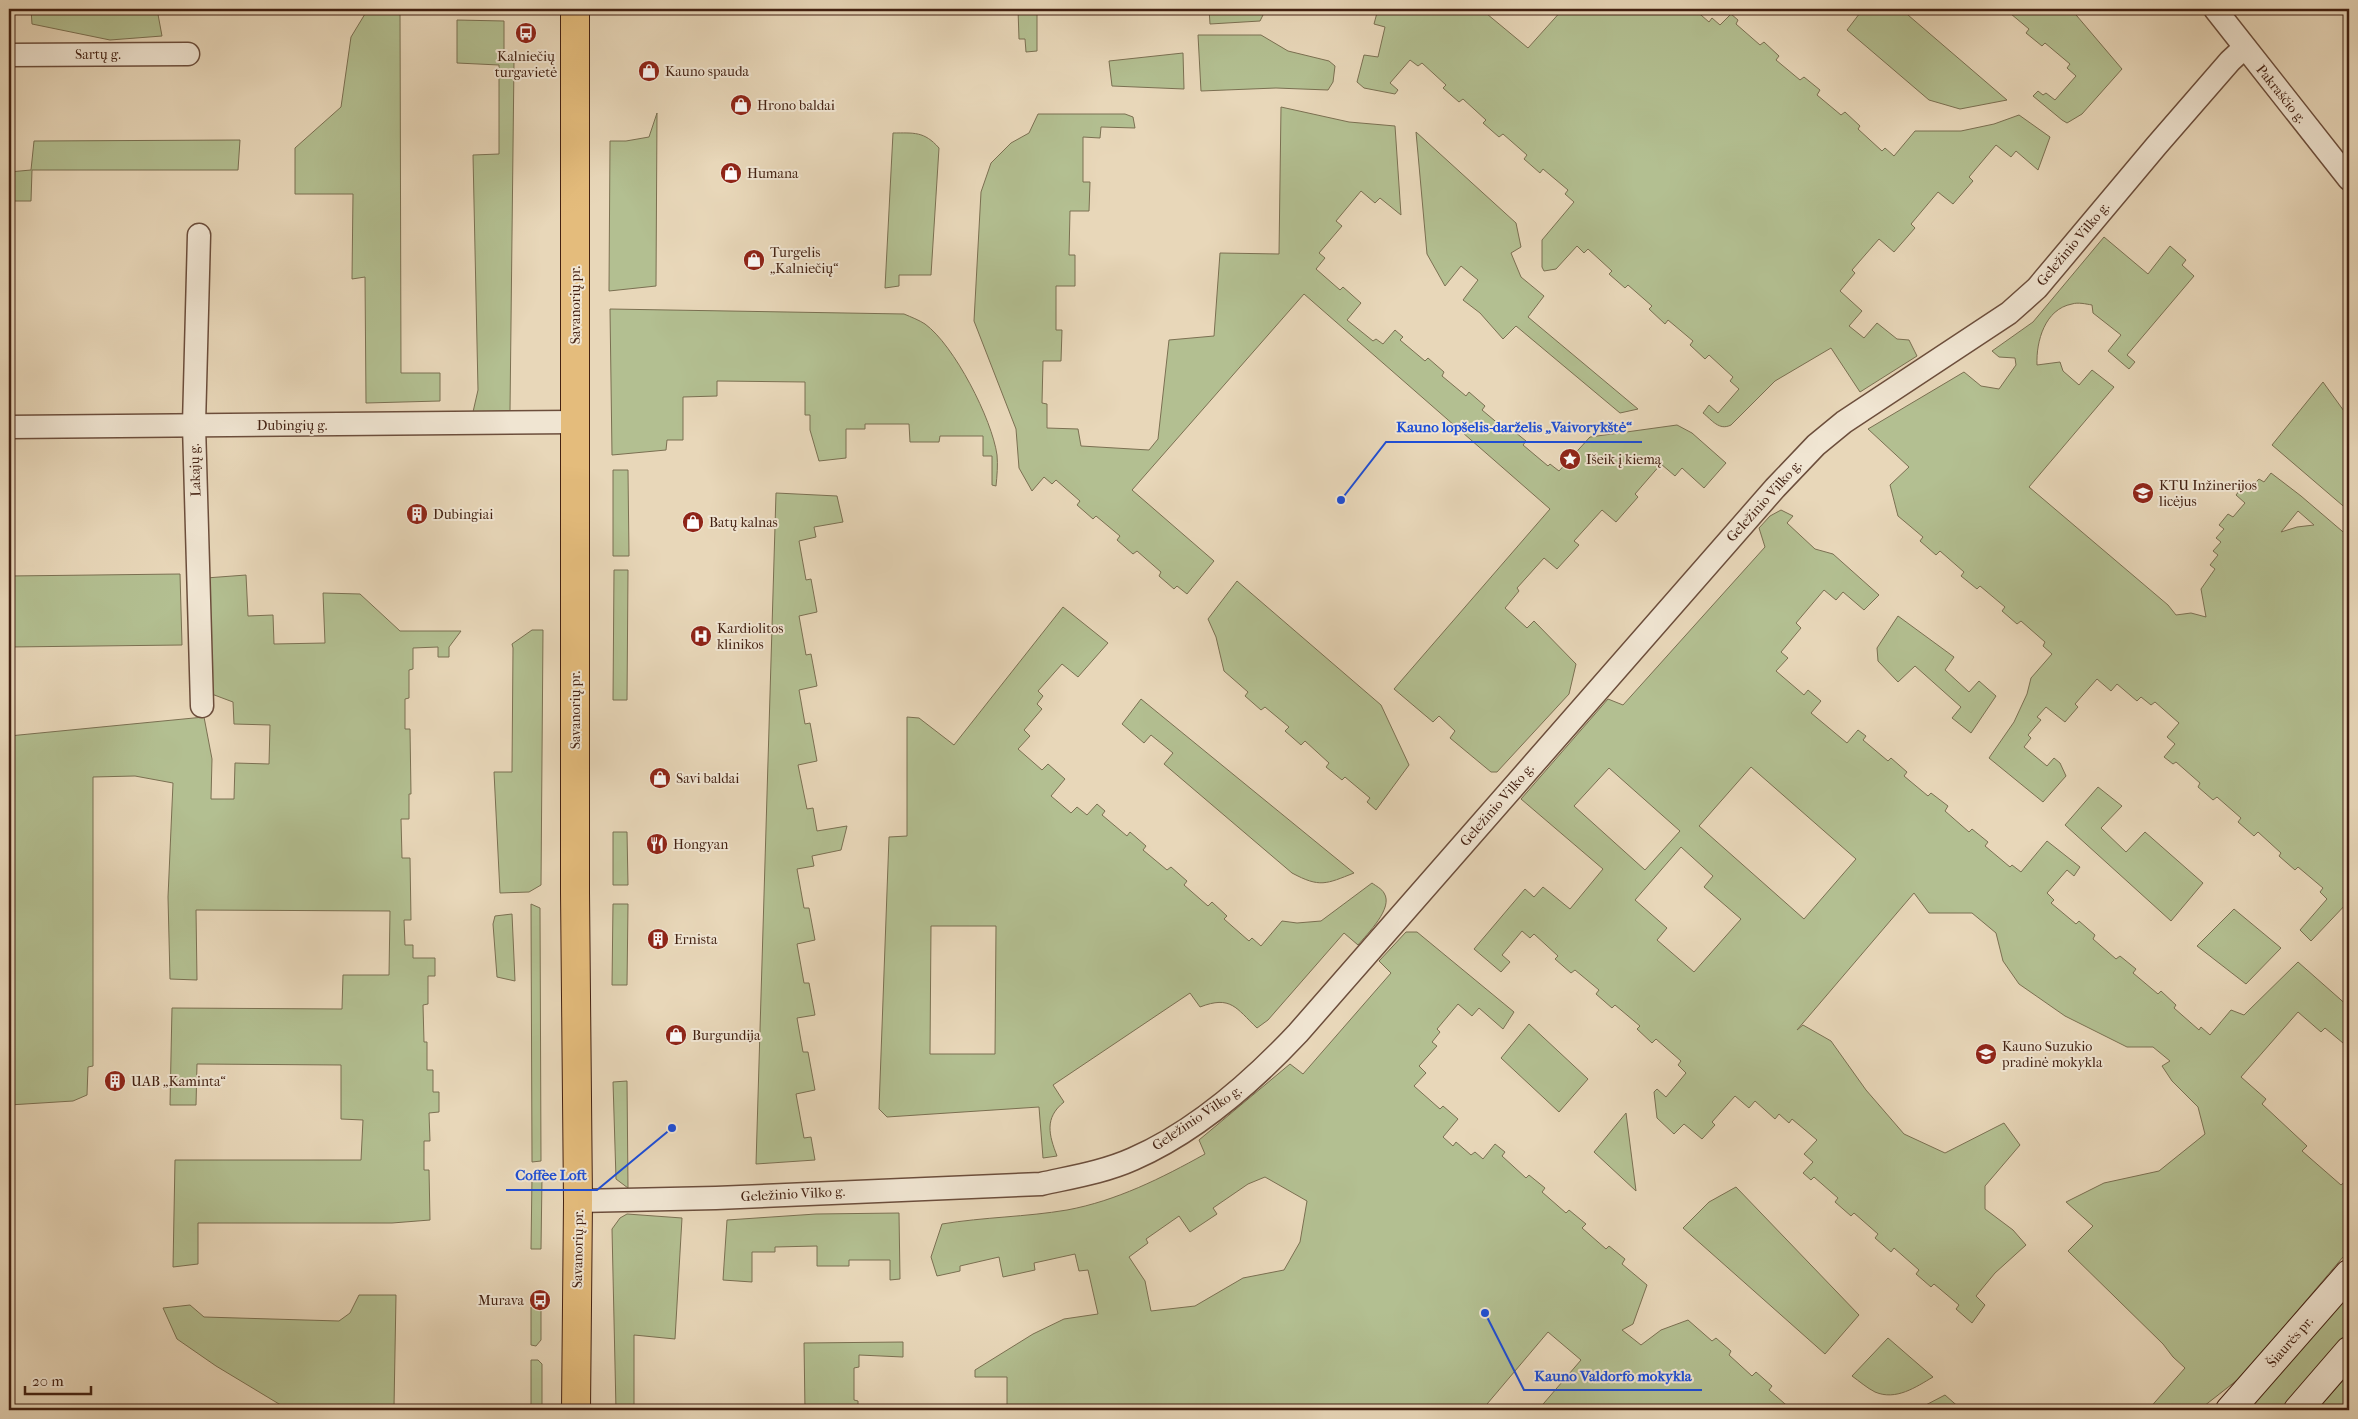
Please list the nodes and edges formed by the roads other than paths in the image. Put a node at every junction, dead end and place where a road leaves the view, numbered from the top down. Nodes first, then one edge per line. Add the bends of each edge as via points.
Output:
1 (575, 9) edge
2 (2215, 9) edge
3 (2244, 48) junction
4 (188, 54) dead end
5 (9, 55) edge
6 (2349, 179) edge
7 (199, 235) dead end
8 (575, 422) junction
9 (194, 425) junction
10 (9, 426) edge
11 (202, 706) dead end
12 (578, 1201) junction
13 (2349, 1274) edge
14 (2349, 1351) edge
15 (576, 1410) edge
16 (2230, 1410) edge
17 (2298, 1410) edge

1 - 8 main road, Savanorių pr.
2 - 3 street, Pakraščio g.
3 - 6 street, Pakraščio g.
3 - 12 street, Geležinio Vilko g. via 2163,138 2038,288 2009,312 1844,422 1816,445 1749,517 1298,1033 1229,1099 1164,1143 1132,1160 1041,1184
4 - 5 street, Sartų g.
7 - 9 street, Lakajų g.
8 - 9 street, Dubingių g.
8 - 12 main road, Savanorių pr.
9 - 10 street, Dubingių g.
9 - 11 street, Lakajų g.
12 - 15 main road, Savanorių pr.
13 - 16 main road, Šiaurės pr.
14 - 17 main road

